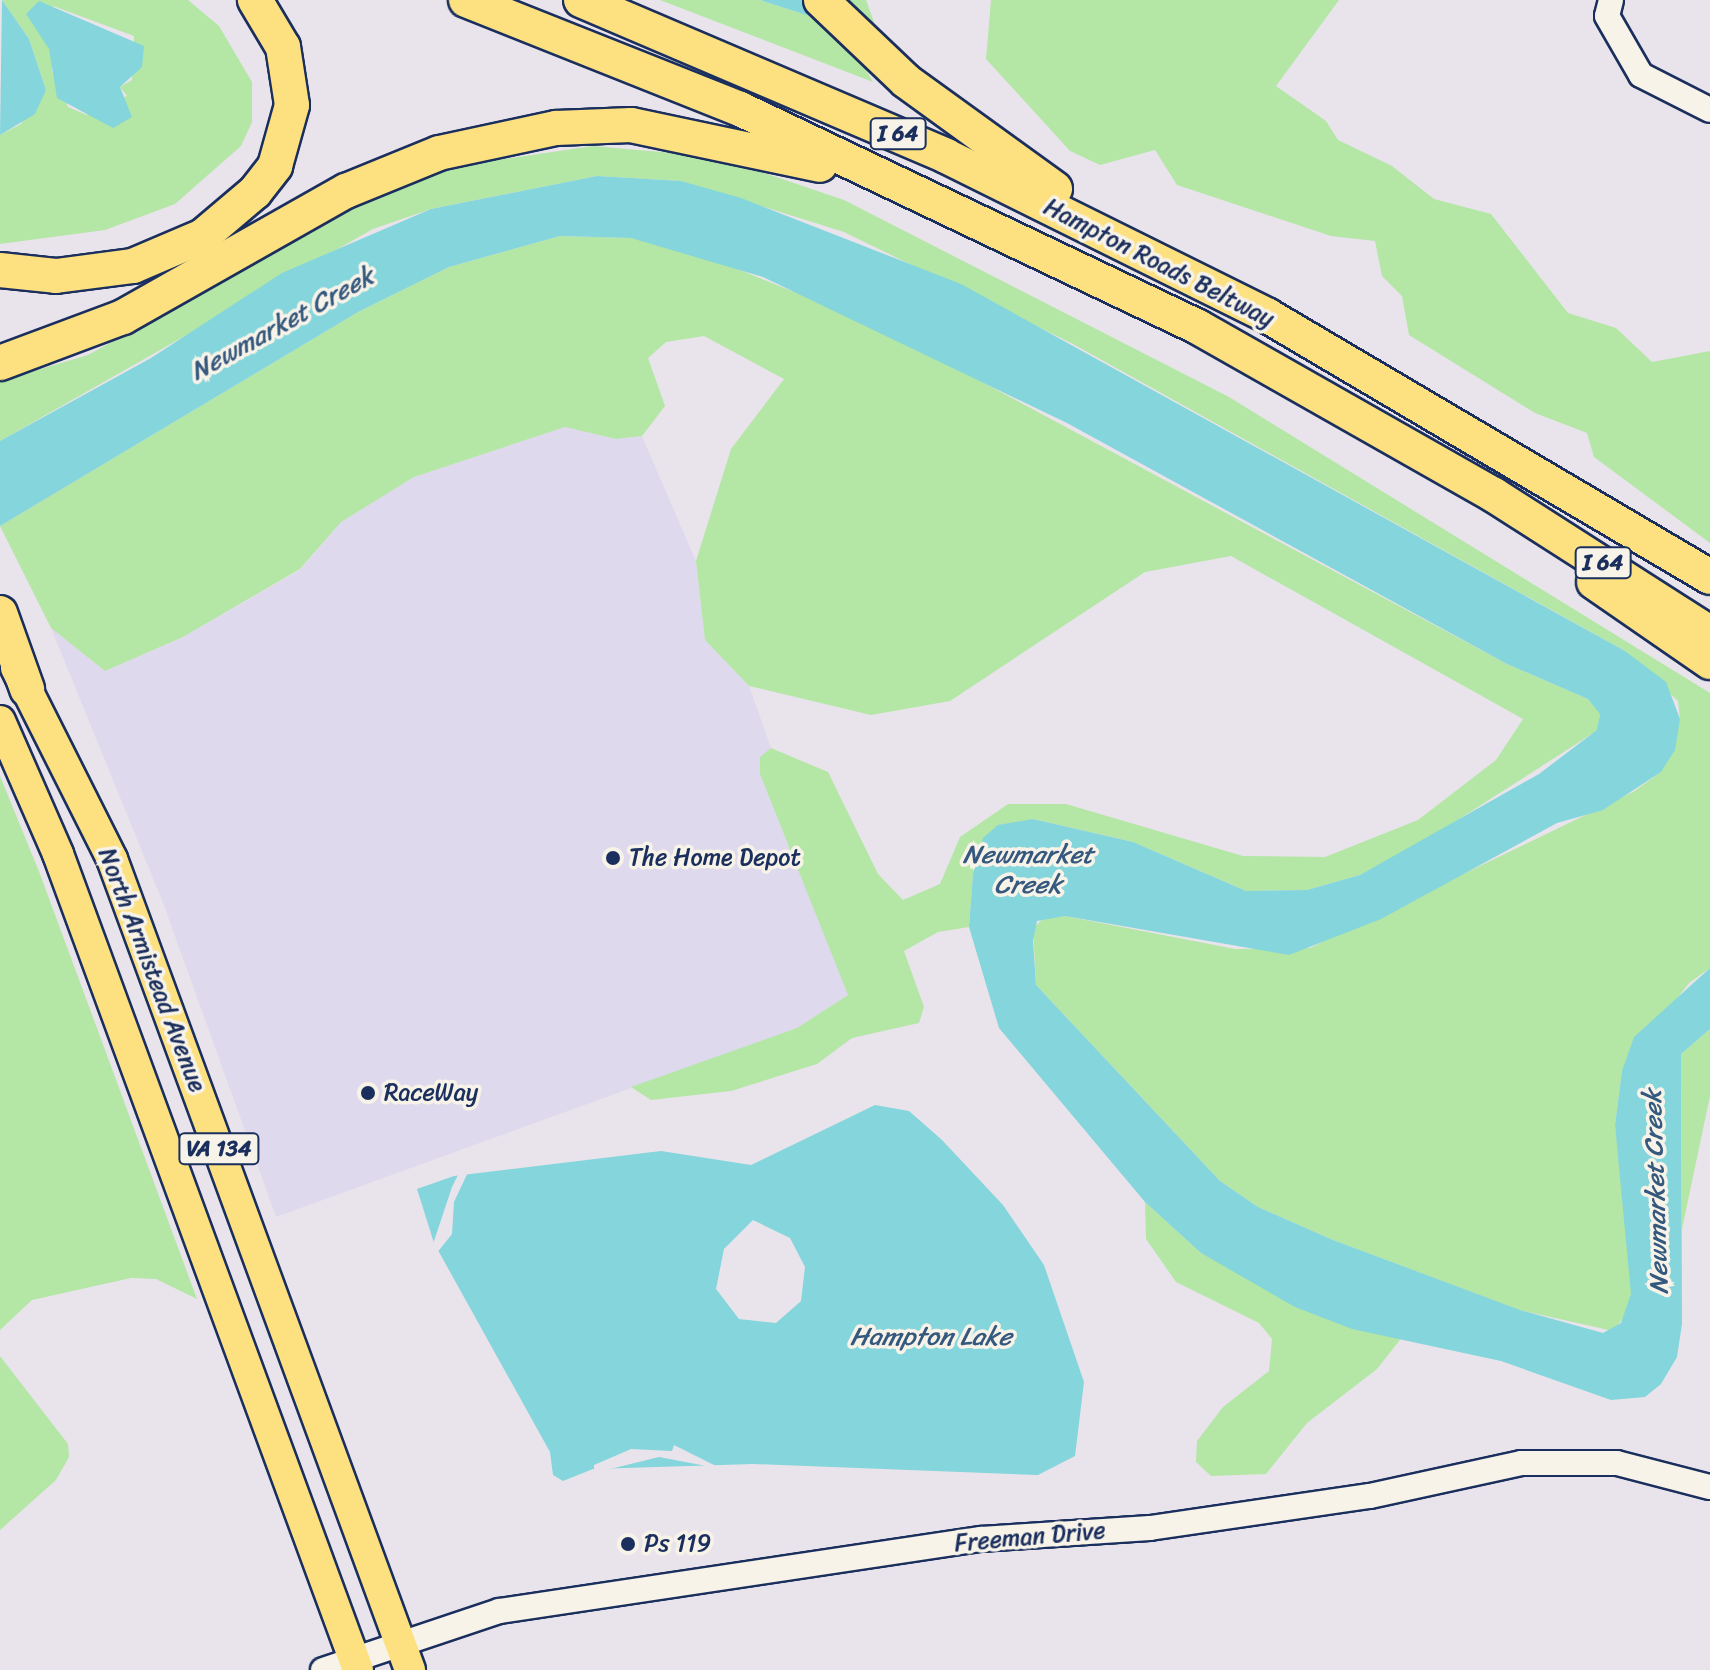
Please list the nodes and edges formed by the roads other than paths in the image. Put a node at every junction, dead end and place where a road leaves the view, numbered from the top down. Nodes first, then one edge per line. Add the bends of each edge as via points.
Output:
1 (255, 0) edge
2 (466, 0) edge
3 (581, 0) edge
4 (821, 0) edge
5 (1611, 0) edge
6 (1710, 110) edge
7 (981, 217) junction
8 (0, 270) edge
9 (1207, 287) junction
10 (0, 363) edge
11 (1494, 495) junction
12 (1710, 577) edge
13 (0, 613) edge
14 (1710, 633) edge
15 (0, 641) edge
16 (1710, 662) edge
17 (27, 689) junction
18 (0, 721) edge
19 (1710, 1487) edge
20 (400, 1641) junction
21 (355, 1664) edge
22 (323, 1670) edge
23 (410, 1670) edge

1 - 8 highway via 283,47 292,105 275,166 255,192 203,236 133,266 56,276
2 - 7 highway, Hampton Roads Beltway / I 64 via 740,109
3 - 9 highway, Hampton Roads Beltway / I 64 via 918,143
4 - 9 highway via 884,63 999,153
5 - 6 street via 1607,16 1641,75
7 - 10 highway via 721,139 631,125 556,128 439,153 346,191 123,317
7 - 11 highway, Hampton Roads Beltway / I 64 via 1295,378
9 - 12 highway, Hampton Roads Beltway / I 64 via 1437,410
11 - 14 highway, I 64
11 - 16 highway via 1603,590
13 - 17 highway
15 - 17 main road, North Armistead Avenue / VA 134
17 - 20 main road, North Armistead Avenue / VA 134 via 112,859
18 - 21 main road, North Armistead Avenue / VA 134 via 79,910
19 - 20 street, Freeman Drive via 1617,1463 1521,1463 1388,1493 1183,1523 1044,1531 579,1598 478,1615
20 - 21 street, Freeman Drive
20 - 23 main road, North Armistead Avenue / VA 134
21 - 22 street, Freeman Drive

